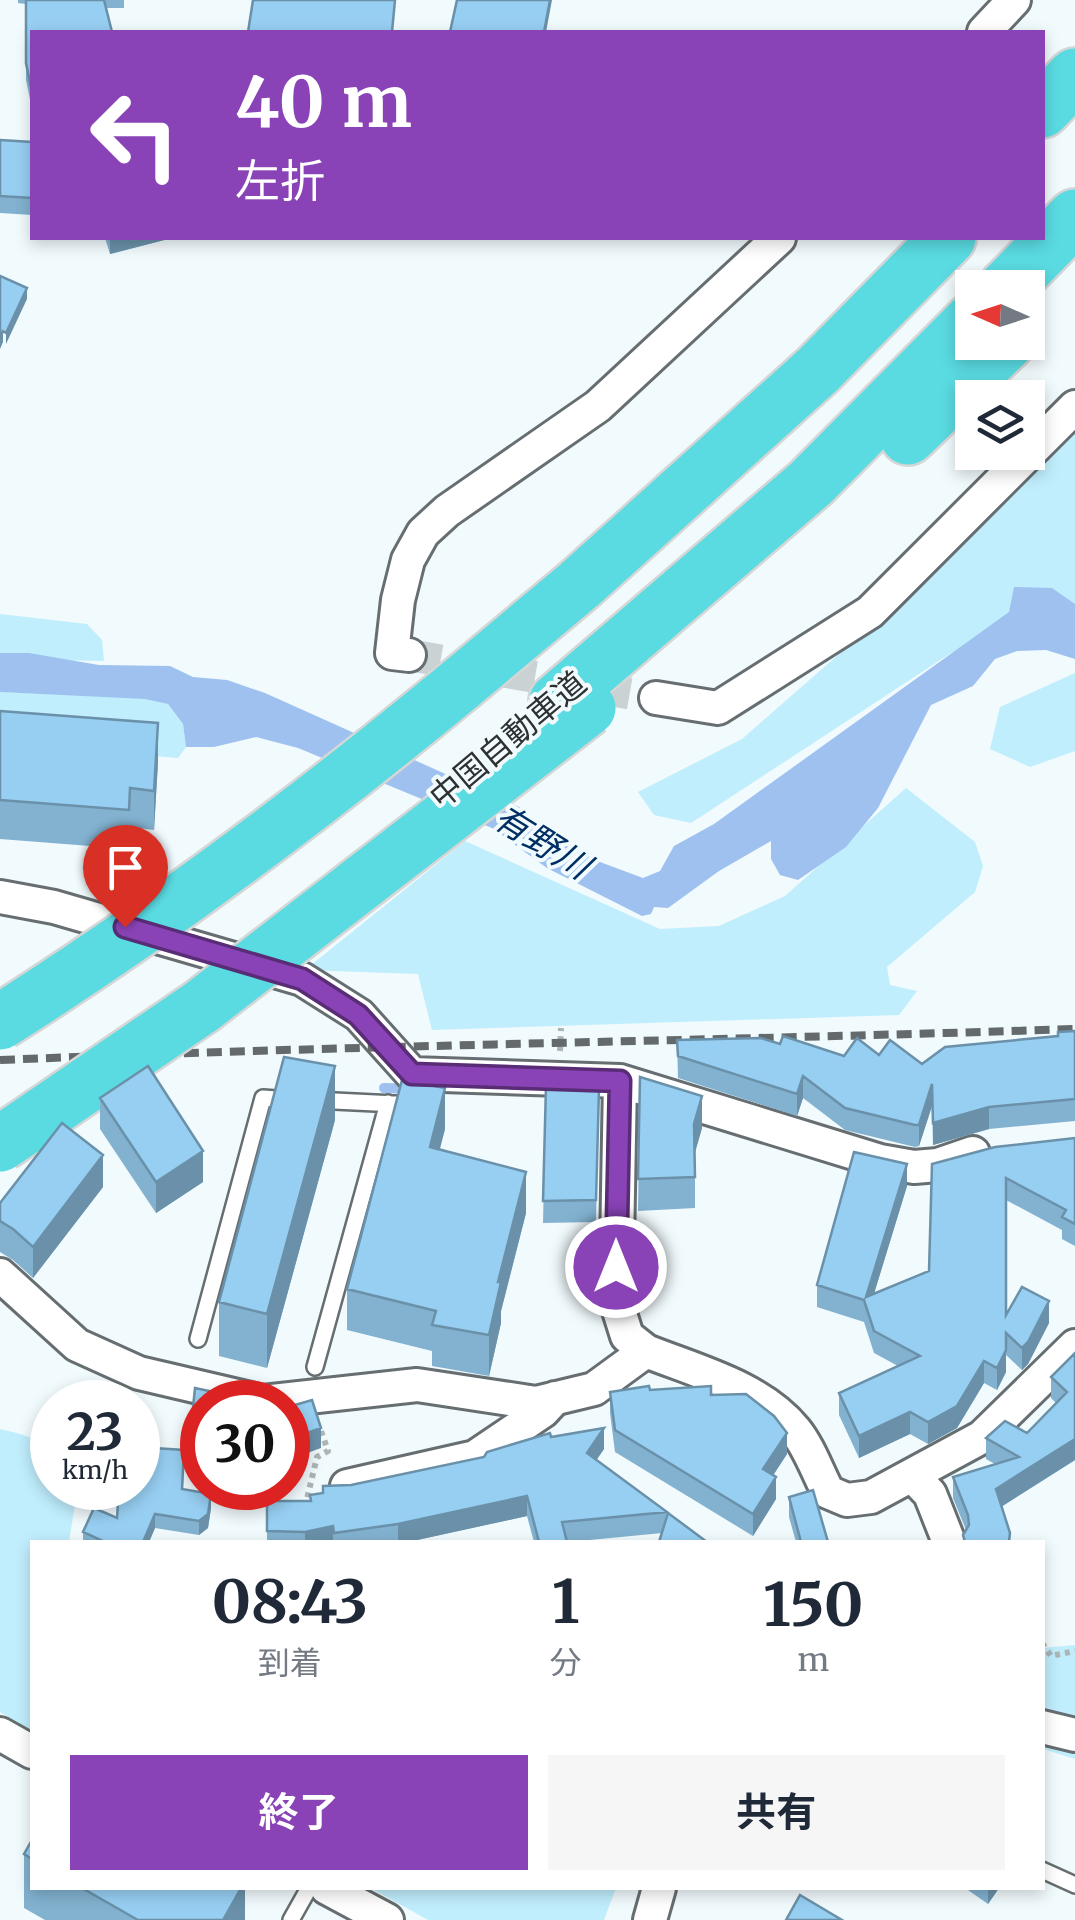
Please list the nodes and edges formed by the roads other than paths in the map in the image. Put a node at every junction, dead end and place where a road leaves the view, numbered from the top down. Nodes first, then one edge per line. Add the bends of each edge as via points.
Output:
1 (1014, 0) edge
2 (986, 30) edge
3 (1075, 76) edge
4 (1045, 107) edge
5 (1075, 107) edge
6 (1045, 137) edge
7 (1075, 216) edge
8 (777, 240) edge
9 (914, 240) edge
10 (946, 240) edge
11 (1075, 268) edge
12 (1023, 270) edge
13 (1045, 301) edge
14 (955, 338) edge
15 (988, 360) edge
16 (1075, 407) edge
17 (432, 671) junction
18 (656, 698) tunnel mouth
19 (573, 704) junction
20 (0, 897) edge
21 (0, 980) edge
22 (0, 1022) edge
23 (620, 1081) junction
24 (441, 1090) junction
25 (388, 1103) junction
26 (0, 1106) edge
27 (0, 1144) edge
28 (1010, 1146) edge
29 (0, 1275) edge
30 (198, 1338) dead end
31 (1075, 1346) edge
32 (646, 1351) junction
33 (314, 1381) junction
34 (555, 1398) junction
35 (912, 1474) junction
36 (346, 1486) edge
37 (948, 1540) edge
38 (1045, 1728) edge
39 (0, 1734) edge
40 (1075, 1735) edge
41 (30, 1751) edge
42 (1045, 1871) edge
43 (1075, 1886) edge
44 (308, 1890) edge
45 (331, 1890) edge
46 (658, 1890) edge
47 (290, 1920) edge
48 (387, 1920) edge
49 (650, 1920) edge

1 - 2 street
3 - 4 highway
5 - 6 highway
7 - 12 highway
8 - 17 street via 598,406 422,533 408,560 392,653
9 - 17 highway via 715,427
10 - 17 highway via 818,370 579,585
11 - 13 highway
14 - 19 highway, 中国自動車道
15 - 19 highway via 795,542
16 - 18 street via 870,612 718,708
17 - 21 highway via 119,902
17 - 22 highway, bridge via 364,765
19 - 26 highway, 中国自動車道 via 152,1007
19 - 27 highway, bridge via 202,1007
20 - 24 street via 302,979 358,1015 412,1074
23 - 24 street
23 - 28 street via 897,1164 938,1166
23 - 32 street via 616,1301 627,1336
24 - 25 lane
25 - 30 lane via 263,1098
25 - 33 lane
29 - 33 street via 77,1345 139,1373 263,1402
31 - 35 street via 982,1437
32 - 34 street via 594,1390
32 - 35 street via 768,1406 796,1431 828,1492 847,1500 871,1497
33 - 34 street via 417,1385 536,1403
34 - 36 street via 475,1457
35 - 37 street via 930,1494
38 - 40 street
39 - 41 street
42 - 43 lane
44 - 47 lane
45 - 48 street
46 - 49 street

